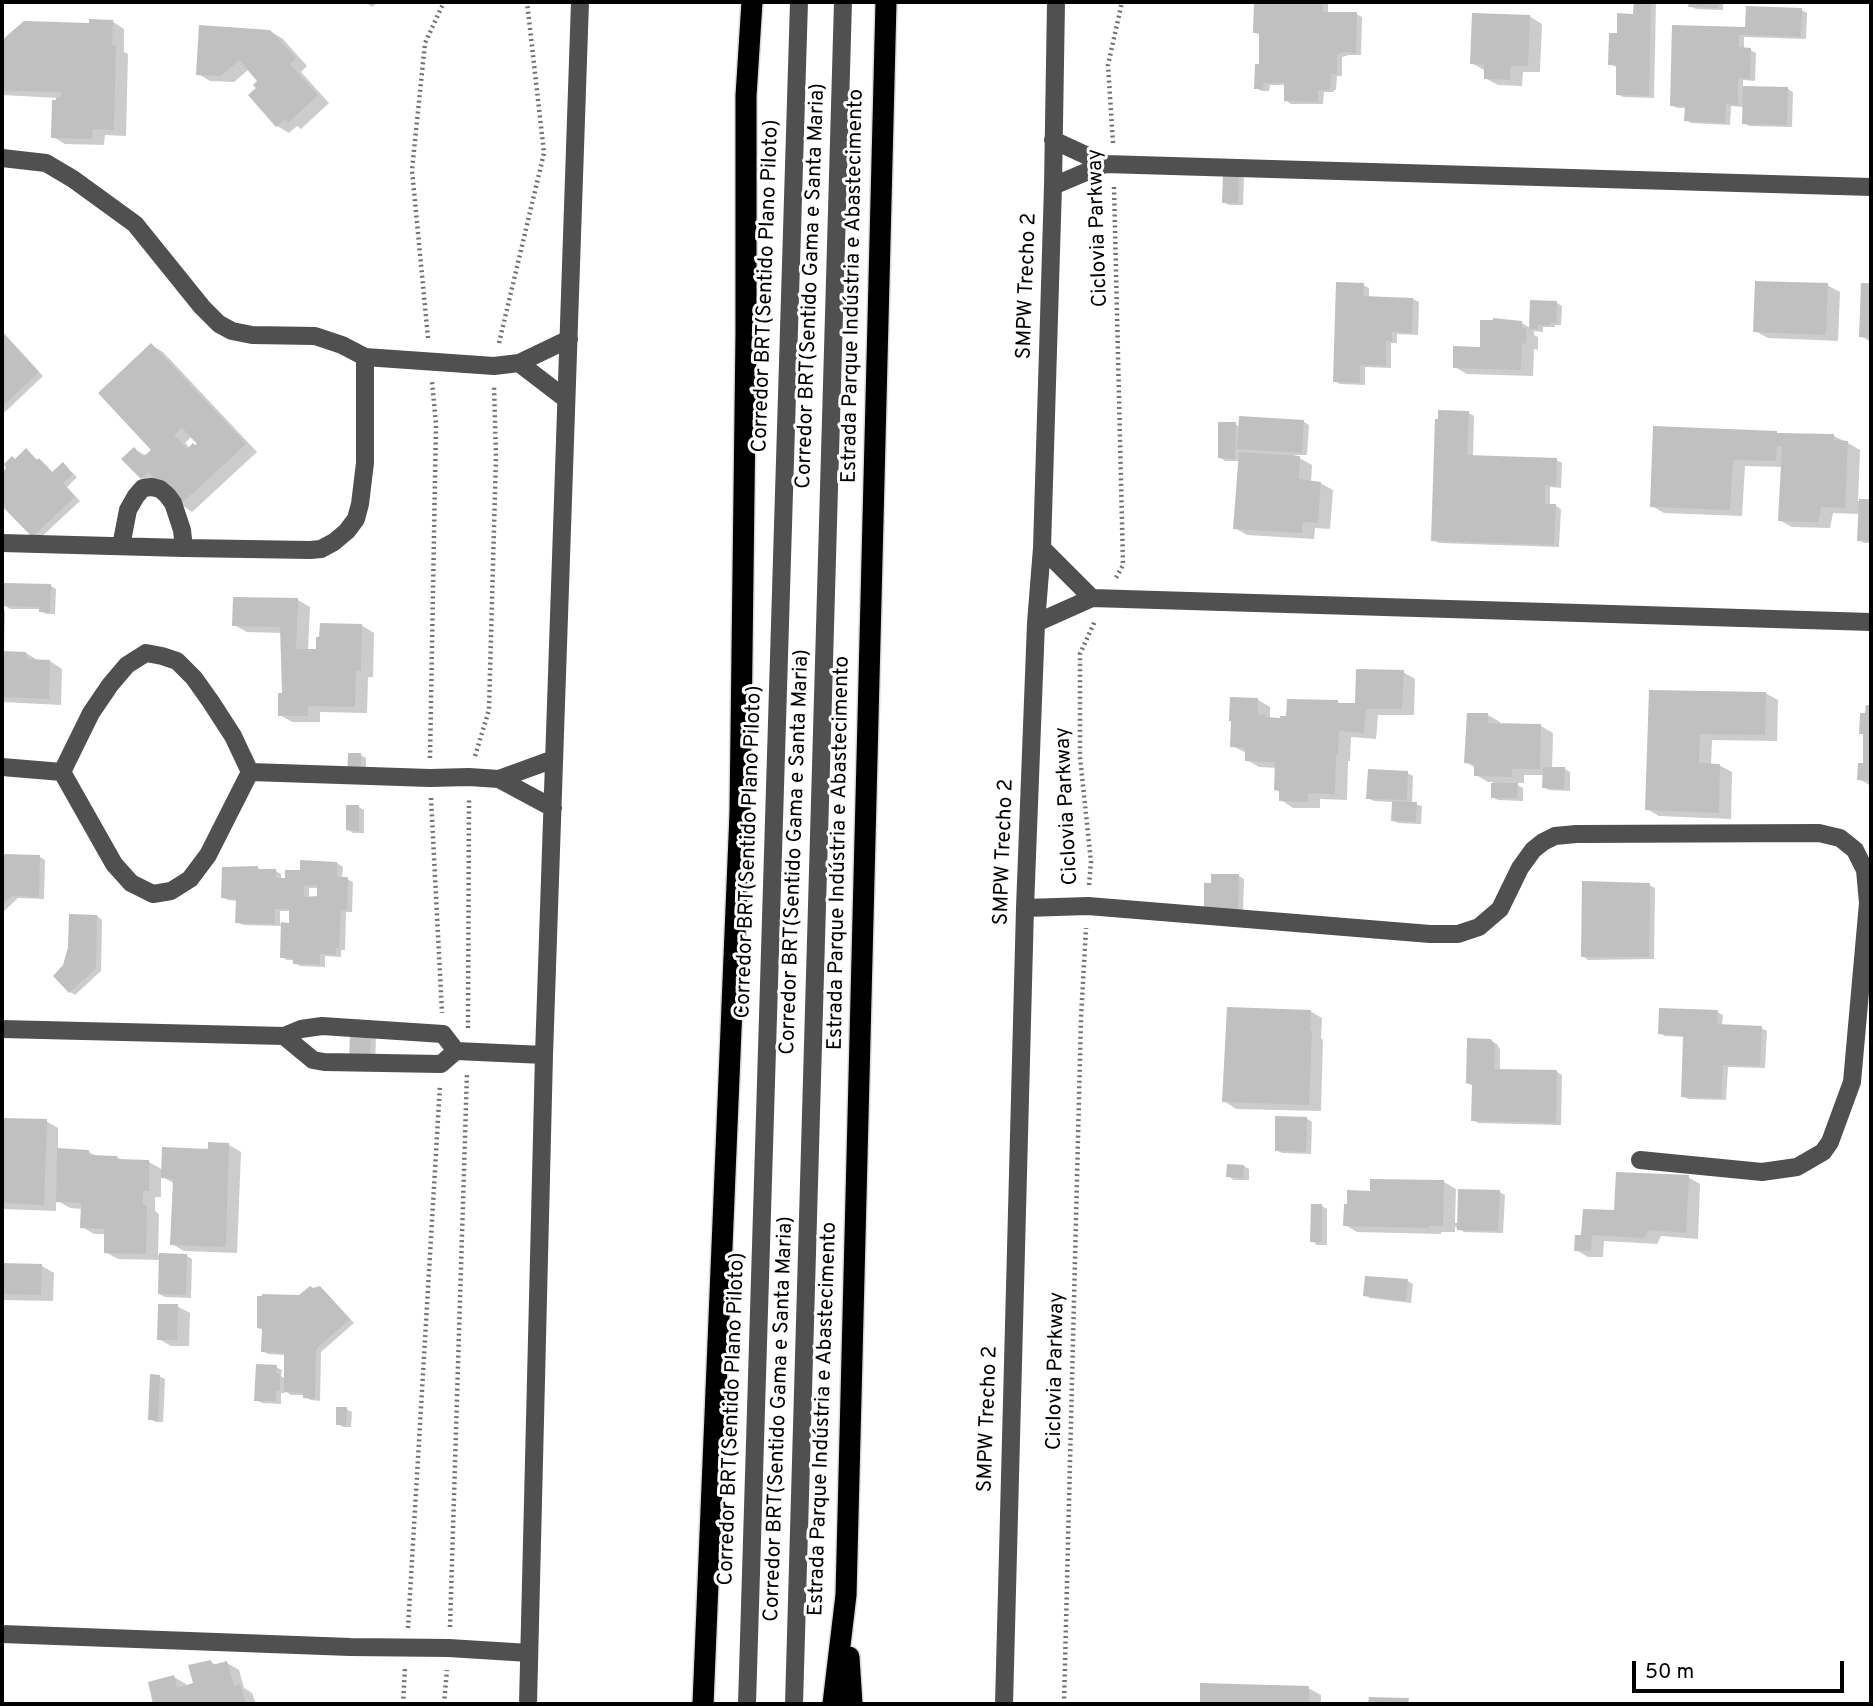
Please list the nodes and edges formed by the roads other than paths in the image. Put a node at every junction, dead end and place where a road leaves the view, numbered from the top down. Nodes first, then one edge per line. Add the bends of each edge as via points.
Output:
1 (580, 2) edge
2 (752, 2) edge
3 (799, 2) edge
4 (843, 2) edge
5 (886, 2) edge
6 (1056, 2) edge
7 (1054, 141) junction
8 (2, 158) edge
9 (1110, 165) junction
10 (1053, 186) junction
11 (1871, 187) edge
12 (569, 339) junction
13 (365, 357) junction
14 (519, 363) junction
15 (566, 399) junction
16 (2, 542) edge
17 (121, 546) junction
18 (184, 548) junction
19 (1042, 548) junction
20 (1099, 598) junction
21 (1871, 622) edge
22 (1037, 623) junction
23 (554, 759) junction
24 (2, 767) edge
25 (62, 772) junction
26 (250, 772) junction
27 (499, 779) junction
28 (553, 808) junction
29 (1025, 908) junction
30 (2, 1029) edge
31 (284, 1037) junction
32 (462, 1051) junction
33 (544, 1055) junction
34 (1640, 1160) dead end
35 (846, 1595) junction
36 (2, 1634) edge
37 (529, 1653) junction
38 (703, 1701) edge
39 (528, 1704) edge
40 (747, 1704) edge
41 (794, 1704) edge
42 (834, 1704) edge
43 (852, 1704) edge
44 (1004, 1704) edge

1 - 12 street
2 - 38 highway via 746,96 740,813
3 - 40 street, Corredor BRT(Sentido Plano Piloto)
4 - 41 street, Corredor BRT(Sentido Gama e Santa Maria)
5 - 35 highway, Estrada Parque Indústria e Abastecimento
6 - 7 street, SMPW Trecho 2
7 - 9 street
7 - 10 street, SMPW Trecho 2
8 - 13 street via 46,163 135,224 219,324 252,335 315,336
9 - 10 street
9 - 11 street
10 - 19 street, SMPW Trecho 2
12 - 14 street
12 - 15 street
13 - 14 street via 494,366
13 - 18 street via 365,463 360,504 347,531 321,549
14 - 15 street
15 - 23 street
16 - 17 street
17 - 18 street
17 - 18 street via 128,510 143,488 152,487 173,503
19 - 20 street
19 - 22 street, SMPW Trecho 2
20 - 21 street
20 - 22 street
22 - 29 street, SMPW Trecho 2
23 - 27 street
23 - 28 street
24 - 25 street
25 - 26 street via 110,685 127,665 146,653 177,661 194,678
25 - 26 street via 114,864 131,883 153,894 171,891 190,879 208,855
26 - 27 street
27 - 28 street
28 - 33 street
29 - 34 street via 1088,906 1458,934 1479,927 1500,909 1532,850 1555,836 1819,833 1840,838 1855,850 1866,870 1868,903 1852,1082 1830,1142 1823,1152 1797,1167 1762,1172
29 - 44 street, SMPW Trecho 2
30 - 31 street
31 - 32 street via 322,1026 443,1034
31 - 32 street via 313,1060 324,1062 441,1064
32 - 33 street
33 - 37 street
35 - 42 highway, Estrada Parque Indústria e Abastecimento
35 - 43 highway
36 - 37 street
37 - 39 street

